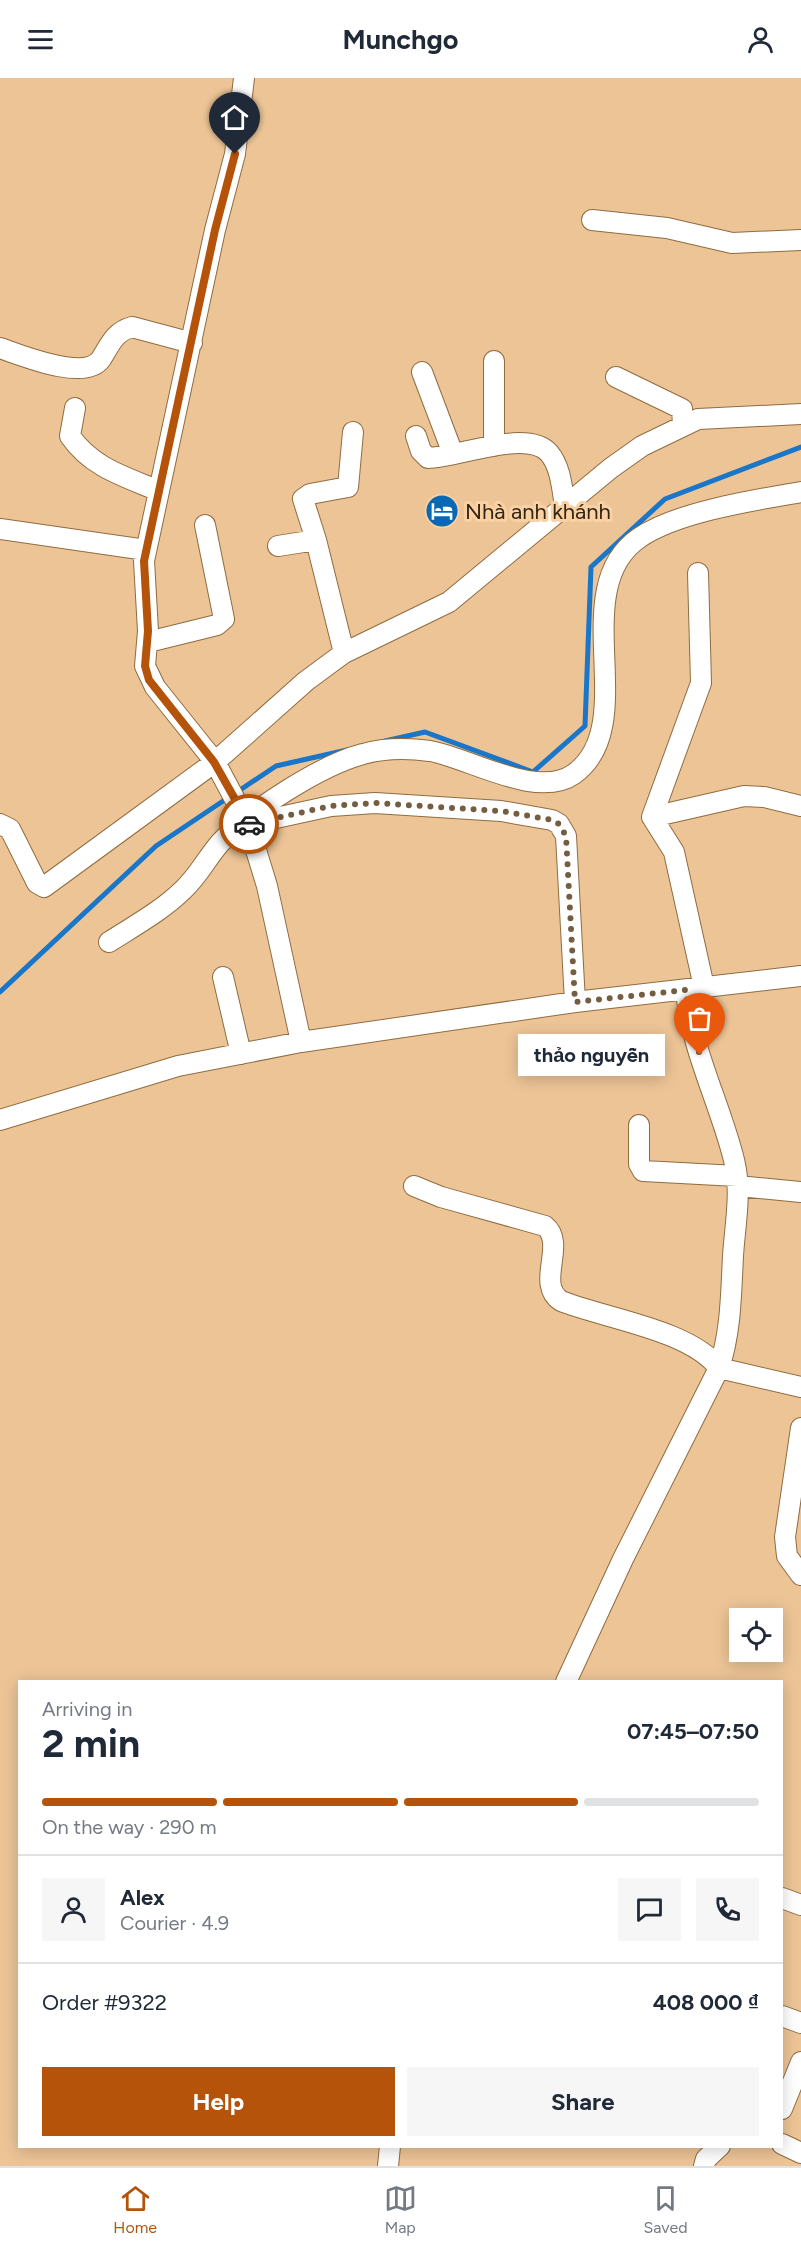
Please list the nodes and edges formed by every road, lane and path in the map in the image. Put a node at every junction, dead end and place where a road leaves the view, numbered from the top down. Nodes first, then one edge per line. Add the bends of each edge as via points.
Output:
1 (244, 78) edge
2 (592, 220) dead end
3 (801, 240) edge
4 (192, 343) junction
5 (0, 348) edge
6 (495, 361) dead end
7 (422, 372) dead end
8 (616, 377) dead end
9 (75, 408) dead end
10 (801, 414) edge
11 (683, 425) junction
12 (352, 432) dead end
13 (416, 436) dead end
14 (495, 446) junction
15 (453, 454) junction
16 (159, 491) junction
17 (801, 492) edge
18 (565, 506) junction
19 (205, 525) dead end
20 (0, 529) edge
21 (316, 540) junction
22 (278, 546) dead end
23 (146, 550) junction
24 (698, 573) dead end
25 (148, 642) junction
26 (344, 653) junction
27 (218, 768) junction
28 (801, 806) edge
29 (245, 817) junction
30 (652, 817) junction
31 (0, 824) edge
32 (109, 942) dead end
33 (801, 976) edge
34 (223, 977) dead end
35 (695, 988) junction
36 (575, 1002) junction
37 (301, 1042) junction
38 (241, 1054) junction
39 (0, 1120) edge
40 (639, 1125) dead end
41 (737, 1181) junction
42 (414, 1186) dead end
43 (801, 1192) edge
44 (719, 1368) junction
45 (801, 1387) edge
46 (801, 1428) edge
47 (795, 1516) edge
48 (801, 1575) edge
49 (567, 1680) edge
50 (783, 1898) edge
51 (801, 1905) edge
52 (783, 2016) edge
53 (801, 2023) edge
54 (793, 2064) edge
55 (783, 2105) edge
56 (783, 2144) edge
57 (390, 2148) edge
58 (718, 2148) edge
59 (801, 2153) edge
60 (388, 2166) edge
61 (704, 2166) edge

1 - 4 street via 235,154
2 - 3 street via 667,228 732,243
4 - 5 street via 132,327 116,335 99,362 85,369 49,364
4 - 16 street
6 - 14 street
7 - 15 street
8 - 11 street via 682,409
9 - 16 street via 70,436 87,455 104,469
10 - 11 street via 708,417
11 - 18 street via 628,456
12 - 21 street via 348,487 310,494 303,499
13 - 15 street via 424,457
14 - 15 street
14 - 18 street via 526,444 549,453 559,474
16 - 23 street
17 - 29 street via 656,528 624,551 615,563 606,600 600,741 573,774 552,783 533,782 432,752 383,750 322,771
18 - 26 street via 449,602
19 - 25 street via 224,619 217,625
20 - 23 street
21 - 22 street
21 - 26 street
23 - 25 street
24 - 30 street via 701,683
25 - 27 street via 145,666 149,680
26 - 27 street via 306,681
27 - 29 street
27 - 31 street via 44,887 37,883 10,829
28 - 30 street via 744,796
29 - 32 street via 183,891
29 - 36 street via 375,803 501,811 552,820 566,836
29 - 37 street via 267,886
30 - 35 street via 676,858
33 - 35 street
34 - 38 street
35 - 36 street
35 - 41 street via 693,1036 727,1134
36 - 37 street
37 - 38 street
38 - 39 street via 178,1066
40 - 41 street via 639,1164 643,1171
41 - 43 street
41 - 44 street via 732,1296
42 - 44 street via 545,1226 552,1235 551,1287 555,1297 678,1339 709,1355
44 - 45 street
44 - 49 street
46 - 47 street
47 - 48 street via 785,1537 787,1556
50 - 51 street
52 - 53 street
54 - 55 street
56 - 59 street
57 - 60 street
58 - 61 street

